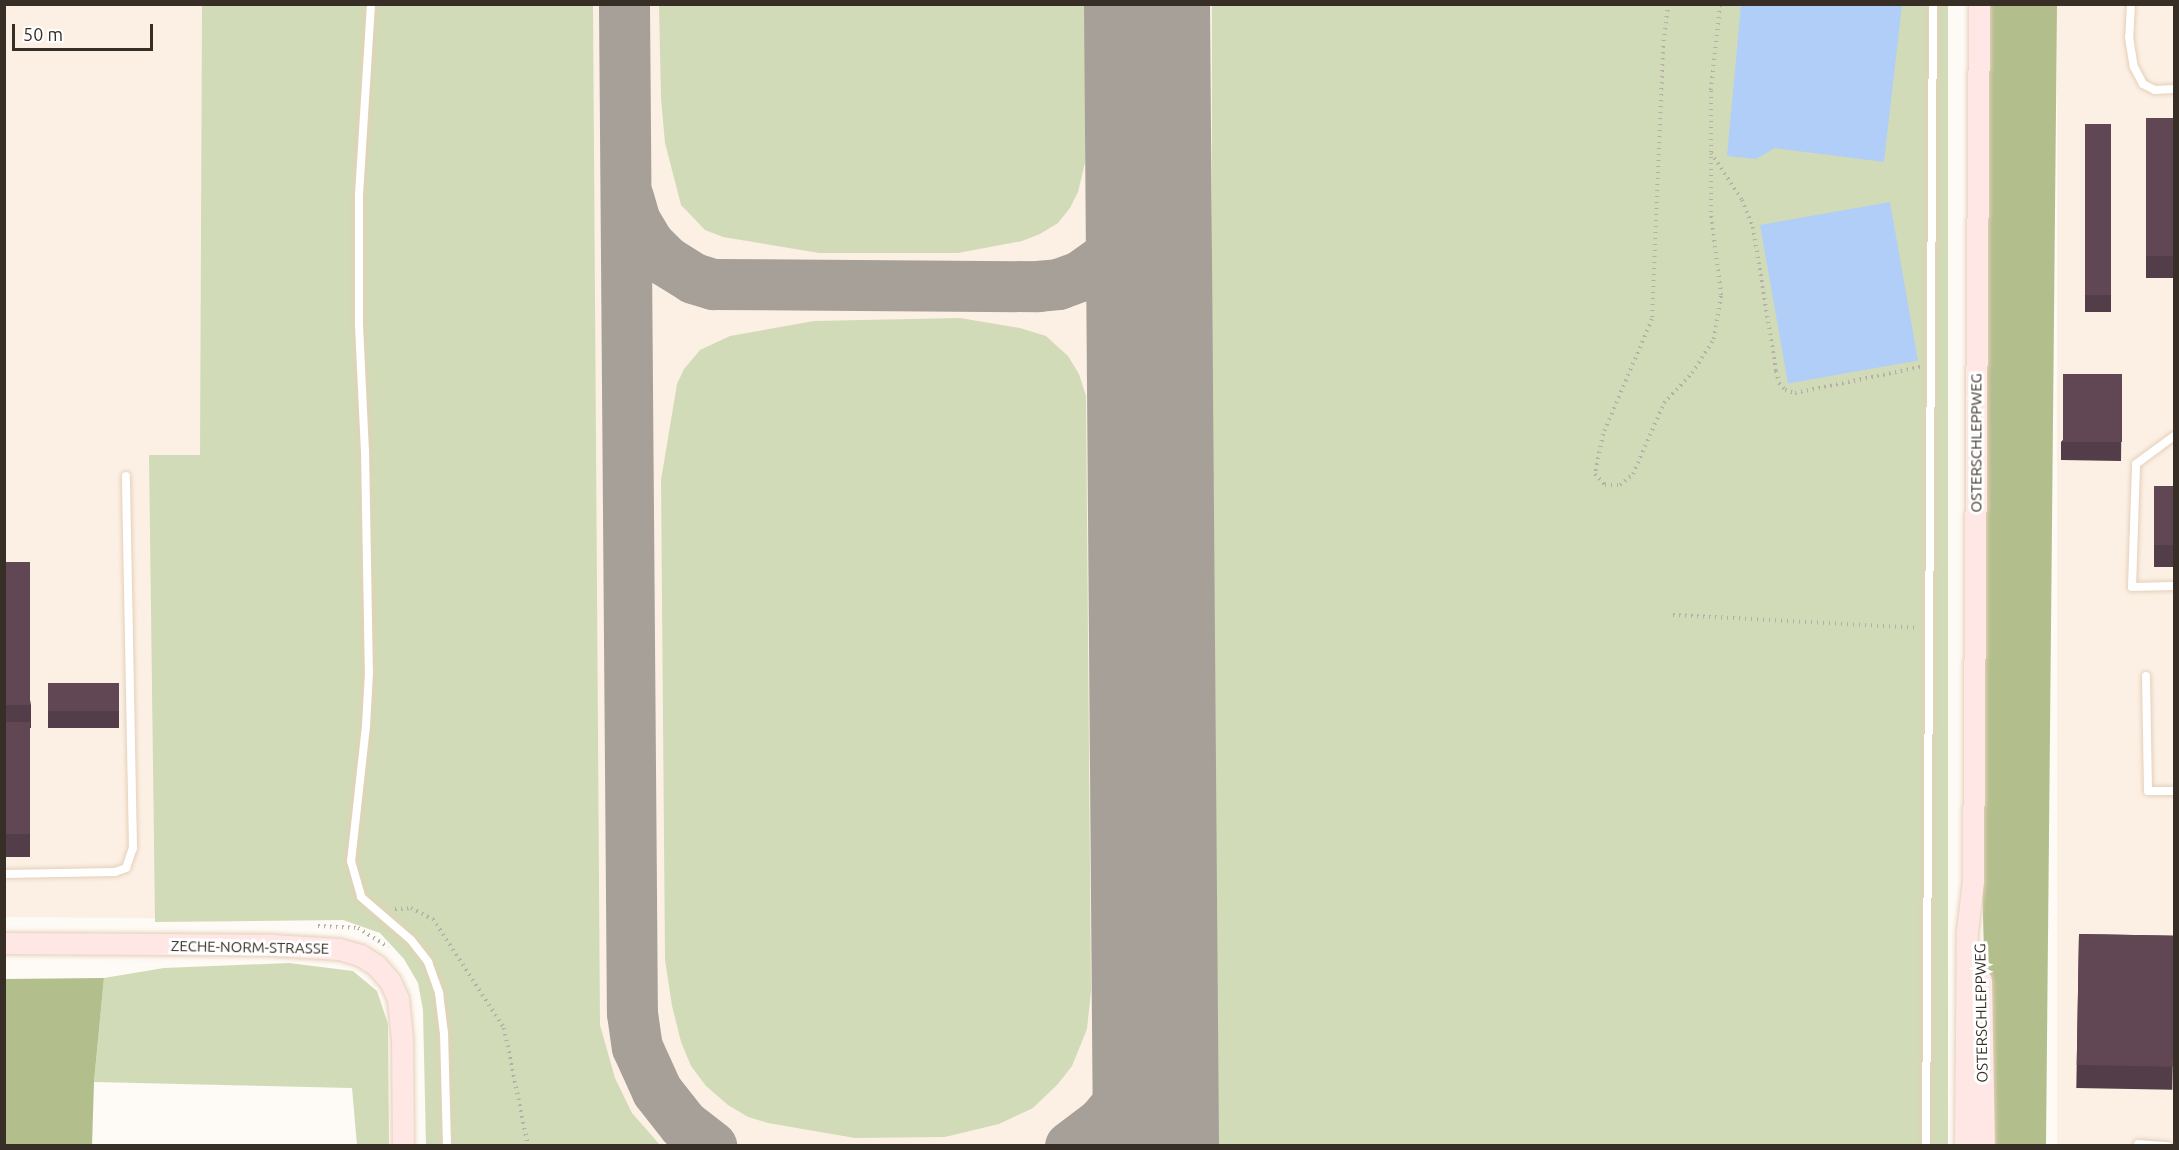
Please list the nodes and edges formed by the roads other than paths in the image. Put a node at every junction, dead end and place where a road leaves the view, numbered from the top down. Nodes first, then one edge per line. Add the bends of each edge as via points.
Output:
1 (371, 4) edge
2 (1934, 4) edge
3 (1979, 4) edge
4 (2131, 4) edge
5 (2175, 89) edge
6 (2175, 436) edge
7 (126, 476) dead end
8 (2173, 586) dead end
9 (2146, 676) dead end
10 (2175, 791) edge
11 (4, 874) edge
12 (1973, 881) junction
13 (4, 943) edge
14 (2138, 1144) dead end
15 (403, 1146) edge
16 (447, 1146) edge
17 (1926, 1146) edge
18 (1965, 1146) edge
19 (1984, 1146) edge
20 (2168, 1146) edge

1 - 16 lane via 359,195 369,672 351,861 361,897 411,940 428,962 439,993
2 - 17 lane
3 - 12 street, OSTERSCHLEPPWEG
4 - 5 lane via 2129,37 2134,67 2143,84 2155,90
6 - 8 lane via 2136,464 2133,586
7 - 11 lane via 133,848 126,868 115,872
9 - 10 lane via 2148,791
12 - 18 street, OSTERSCHLEPPWEG via 1967,931
12 - 19 street, OSTERSCHLEPPWEG via 1980,929
13 - 15 street, ZECHE-NORM-STRASSE via 272,945 339,949 360,955 376,964 398,999
14 - 20 lane

